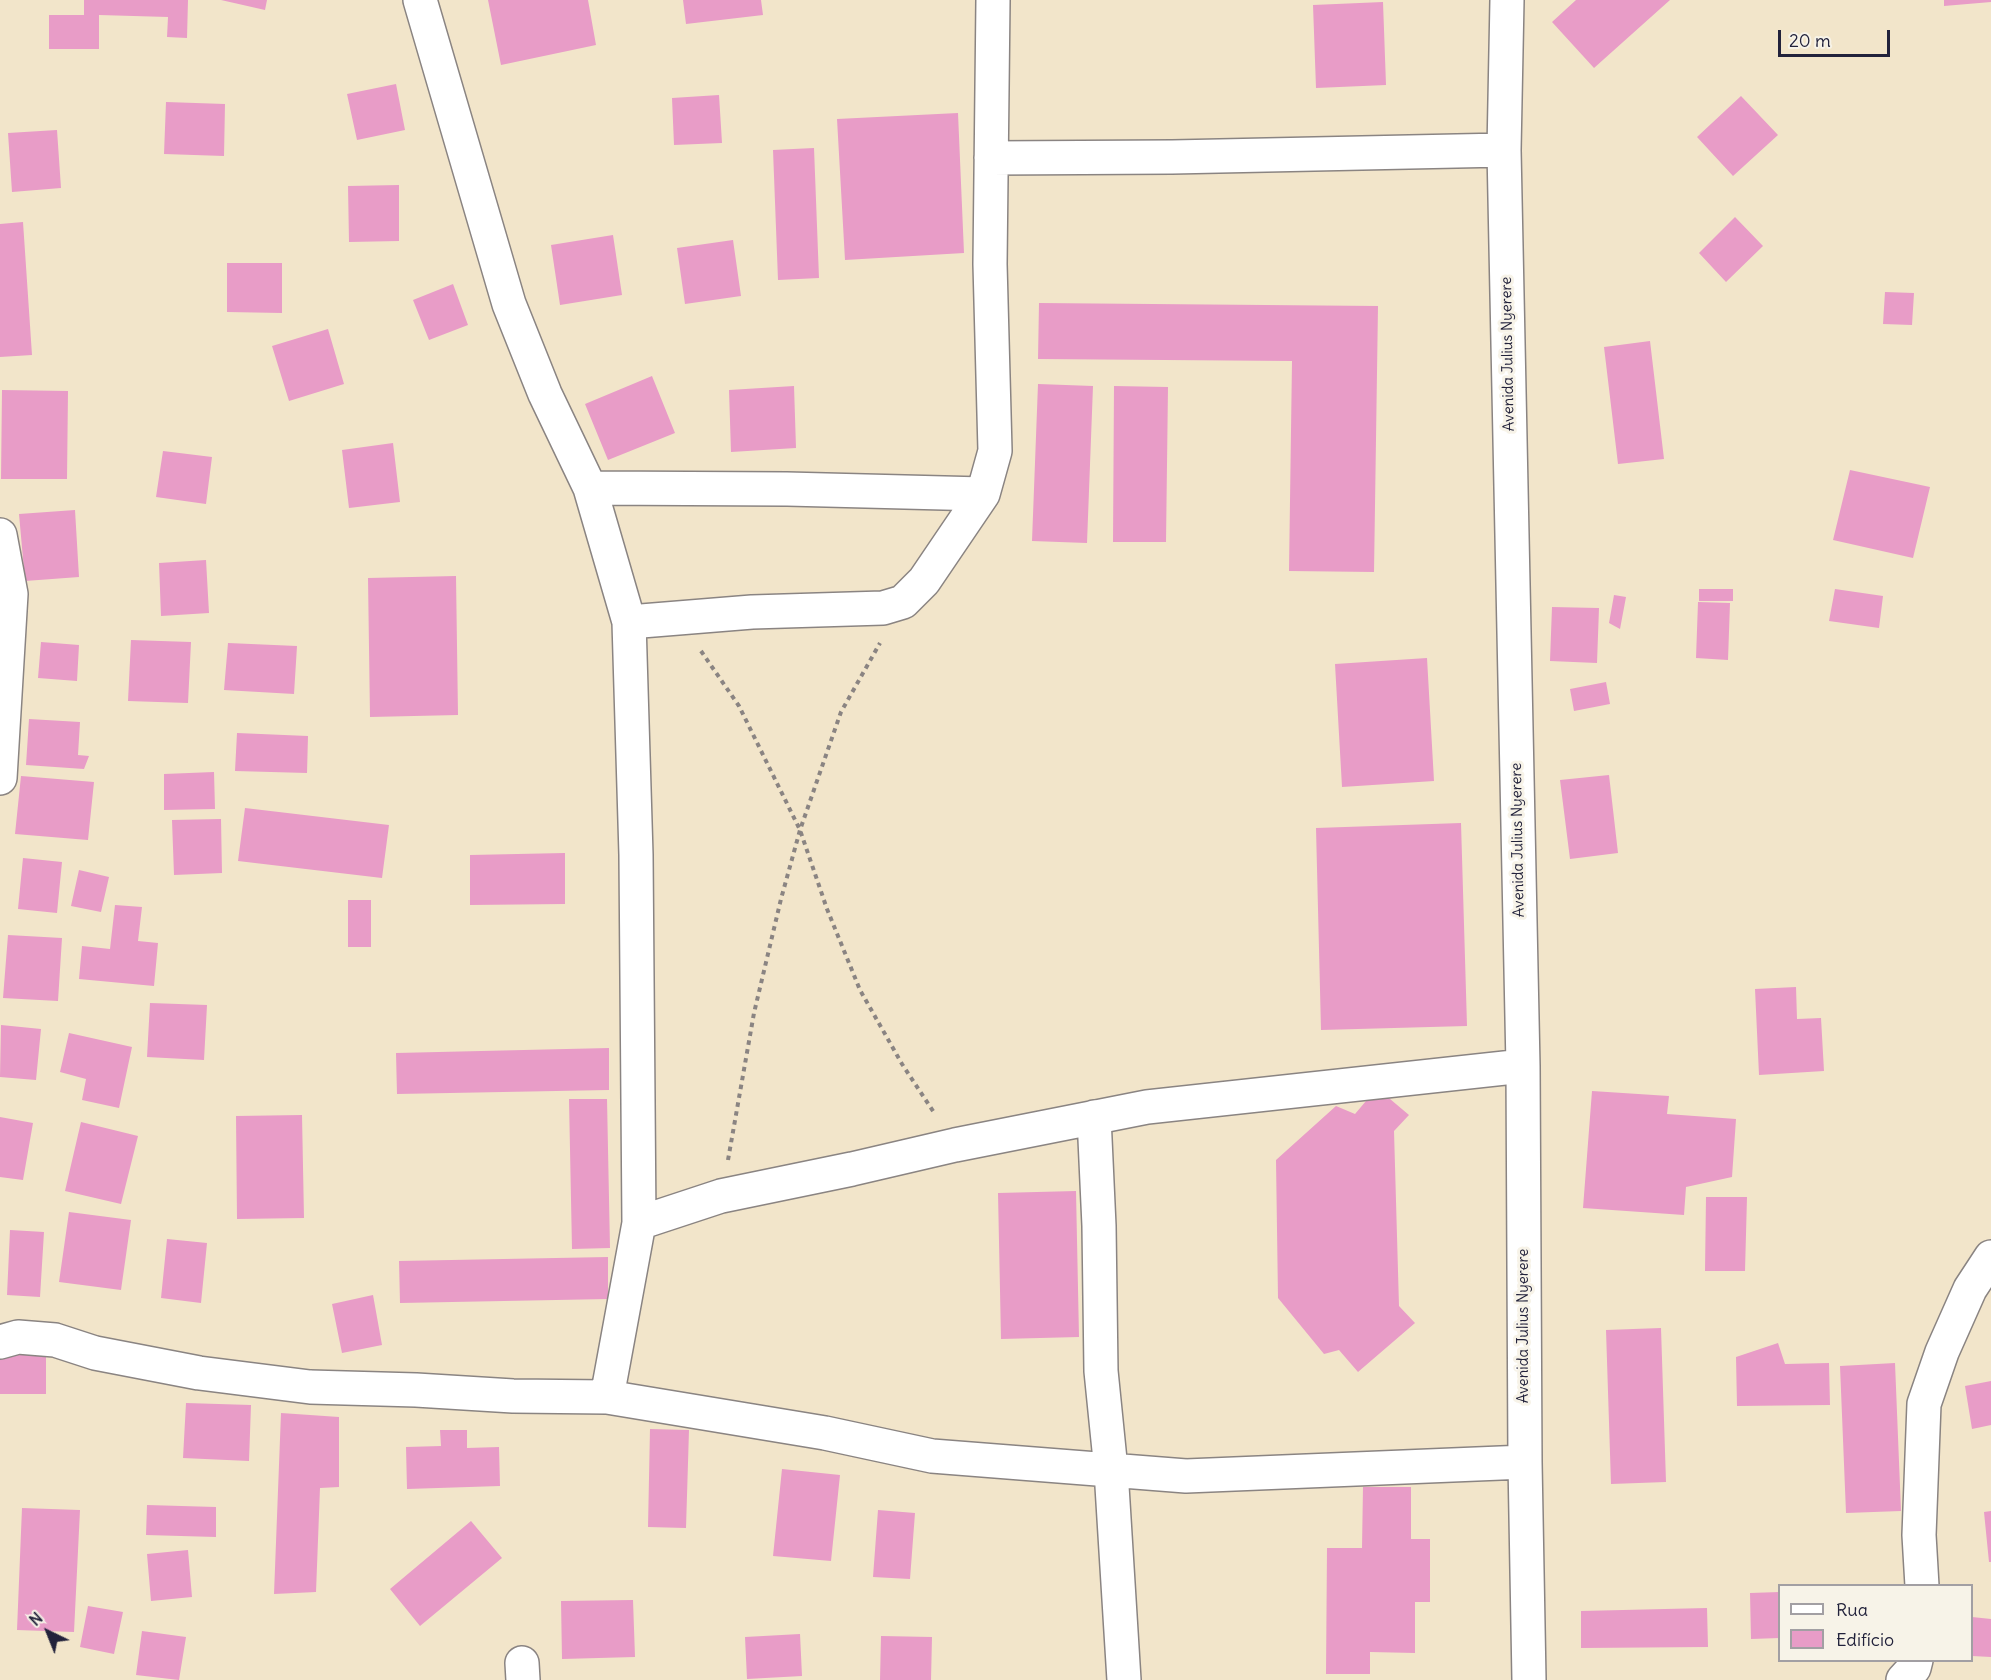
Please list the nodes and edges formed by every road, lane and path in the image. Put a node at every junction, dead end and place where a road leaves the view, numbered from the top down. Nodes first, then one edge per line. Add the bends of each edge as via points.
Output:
1 (420, 0) edge
2 (993, 0) edge
3 (1507, 0) edge
4 (1504, 150) junction
5 (991, 158) junction
6 (590, 488) junction
7 (983, 494) junction
8 (0, 535) edge
9 (903, 602) junction
10 (645, 621) junction
11 (0, 778) edge
12 (800, 831) junction
13 (1523, 1066) junction
14 (1094, 1117) junction
15 (955, 1145) junction
16 (721, 1196) junction
17 (639, 1223) junction
18 (1991, 1257) edge
19 (0, 1342) edge
20 (607, 1397) junction
21 (1525, 1462) junction
22 (1111, 1470) junction
23 (1922, 1584) edge
24 (1916, 1662) edge
25 (1124, 1680) edge
26 (1529, 1680) edge
27 (1903, 1680) edge

1 - 6 street via 509,304 545,394
2 - 5 street
3 - 4 street, Avenida Julius Nyerere
4 - 5 street
4 - 13 street, Avenida Julius Nyerere
5 - 7 street via 995,452
6 - 7 street
6 - 10 street
7 - 9 street via 924,581
8 - 11 street via 11,594
9 - 10 street via 883,608 752,612
9 - 12 path via 841,712
10 - 12 path via 696,645 739,705
10 - 17 street via 636,855
12 - 15 path via 860,990
12 - 16 path via 754,1013
13 - 14 street via 1147,1107
13 - 21 street, Avenida Julius Nyerere
14 - 15 street
14 - 22 street via 1101,1371
15 - 16 street
16 - 17 street
17 - 20 street
18 - 23 street via 1965,1299 1924,1404 1919,1535
19 - 20 street via 18,1337 56,1340 95,1353 199,1373 310,1387
20 - 22 street via 825,1433 932,1456
21 - 22 street via 1186,1476
21 - 26 street, Avenida Julius Nyerere
22 - 25 street
24 - 27 street

